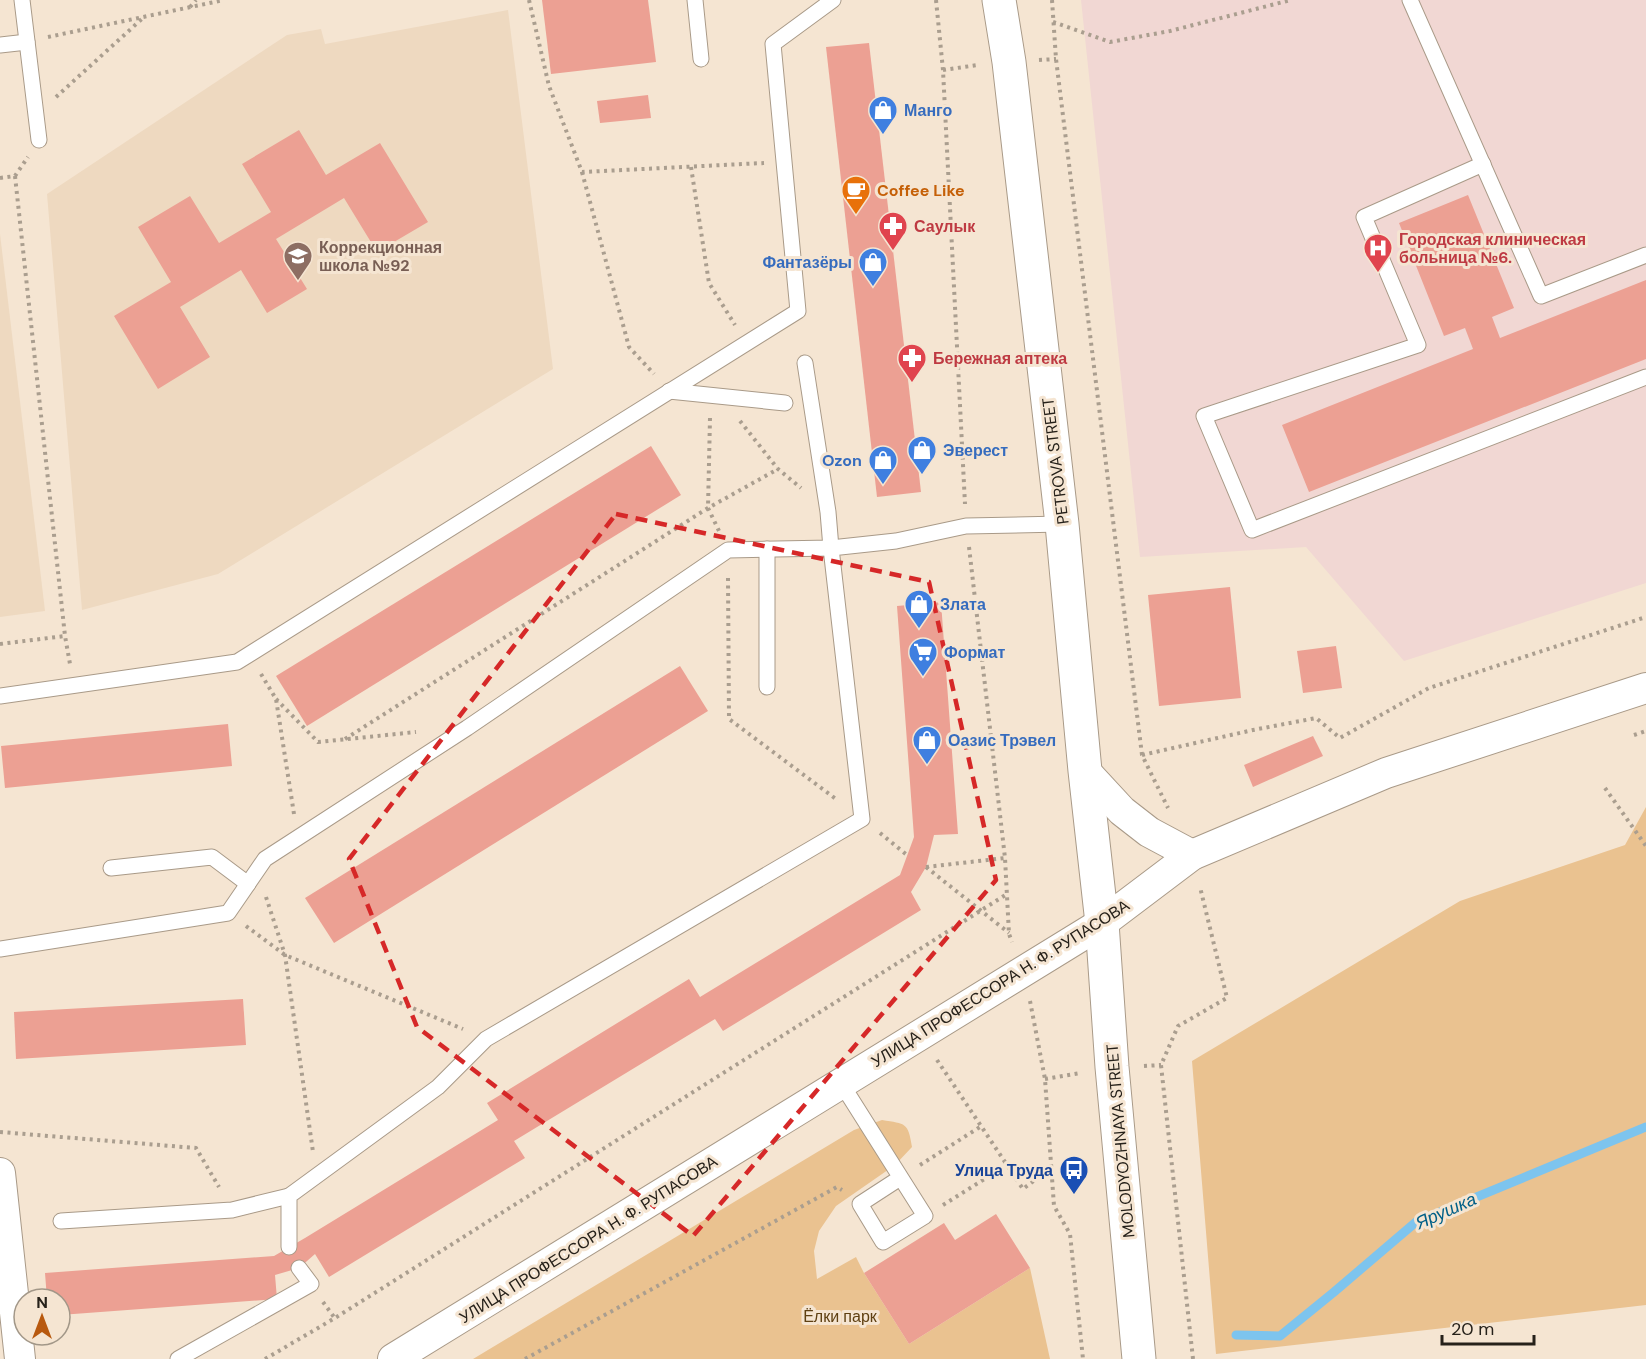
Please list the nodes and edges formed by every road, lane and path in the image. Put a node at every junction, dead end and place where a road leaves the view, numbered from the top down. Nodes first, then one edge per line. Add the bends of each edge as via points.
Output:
1 (22, 0) edge
2 (196, 0) edge
3 (224, 0) edge
4 (529, 0) edge
5 (694, 0) edge
6 (833, 0) edge
7 (936, 0) edge
8 (999, 0) edge
9 (1052, 0) edge
10 (1290, 0) edge
11 (1410, 0) edge
12 (189, 8) junction
13 (144, 17) junction
14 (1053, 22) junction
15 (27, 42) junction
16 (0, 45) edge
17 (701, 59) dead end
18 (36, 116) junction
19 (39, 141) joint
20 (784, 162) junction
21 (1483, 164) junction
22 (691, 167) junction
23 (582, 172) junction
24 (15, 176) junction
25 (0, 178) edge
26 (1646, 255) edge
27 (746, 343) junction
28 (805, 363) dead end
29 (1646, 377) edge
30 (669, 391) junction
31 (716, 396) junction
32 (786, 403) dead end
33 (778, 469) junction
34 (708, 508) junction
35 (828, 512) junction
36 (1062, 524) junction
37 (966, 526) junction
38 (831, 548) junction
39 (767, 549) junction
40 (1646, 617) edge
41 (64, 636) junction
42 (0, 644) edge
43 (250, 656) junction
44 (70, 665) dead end
45 (767, 687) dead end
46 (1646, 688) edge
47 (0, 696) edge
48 (276, 699) junction
49 (467, 728) junction
50 (1646, 731) edge
51 (1634, 735) dead end
52 (345, 739) junction
53 (1085, 771) junction
54 (1605, 788) dead end
55 (862, 819) junction
56 (298, 838) junction
57 (1646, 846) edge
58 (907, 855) dead end
59 (1192, 855) junction
60 (1005, 858) junction
61 (111, 868) dead end
62 (257, 871) junction
63 (248, 884) junction
64 (1007, 894) junction
65 (980, 910) junction
66 (228, 913) junction
67 (1102, 923) junction
68 (1009, 934) junction
69 (0, 949) edge
70 (285, 955) junction
71 (1024, 971) junction
72 (1227, 998) dead end
73 (920, 1034) junction
74 (486, 1039) junction
75 (841, 1083) junction
76 (980, 1127) junction
77 (0, 1132) edge
78 (1006, 1165) junction
79 (1051, 1168) junction
80 (0, 1173) edge
81 (316, 1174) junction
82 (900, 1178) junction
83 (289, 1196) junction
84 (860, 1204) junction
85 (232, 1210) junction
86 (925, 1216) junction
87 (62, 1221) dead end
88 (289, 1247) dead end
89 (299, 1268) dead end
90 (20, 1359) edge
91 (178, 1359) edge
92 (264, 1359) edge
93 (393, 1359) edge
94 (525, 1359) edge
95 (1083, 1359) edge
96 (1139, 1359) edge
97 (1193, 1359) edge

1 - 15 lane
2 - 12 path
3 - 12 path
4 - 23 path via 549,86
5 - 17 lane
6 - 20 lane via 773,44
7 - 37 path via 943,70
8 - 36 main road, PETROVA STREET
9 - 14 path
10 - 14 path via 1110,42
11 - 21 lane
12 - 13 path
13 - 15 path
13 - 18 path
14 - 40 path via 1142,755 1316,718 1340,738 1429,688
15 - 16 lane
15 - 18 lane
18 - 19 lane
19 - 24 path
20 - 22 path
20 - 27 lane via 798,311
21 - 26 lane via 1540,296
21 - 29 lane via 1364,217 1418,345 1204,416 1252,530
22 - 23 path
22 - 27 path via 709,283
23 - 30 path via 629,347
24 - 25 path
24 - 41 path
27 - 30 lane
28 - 35 lane
30 - 31 lane
30 - 43 lane
31 - 32 lane
31 - 33 path
31 - 34 path
33 - 34 path
33 - 35 path
34 - 52 path
35 - 38 lane
36 - 37 lane
36 - 53 main road, PETROVA STREET
37 - 38 lane via 896,542
37 - 60 path
38 - 39 lane
38 - 55 lane
39 - 45 lane
39 - 49 lane via 728,550
41 - 42 path
41 - 44 path
43 - 47 lane via 237,662
43 - 48 path
46 - 59 street, УЛИЦА ПРОФЕССОРА Н. Ф. РУПАСОВА via 1386,773
48 - 52 path via 318,742
48 - 56 path
49 - 52 path
49 - 56 lane
50 - 51 path
53 - 59 street via 1122,811 1149,832
53 - 67 main road, PETROVA STREET
54 - 57 path
55 - 58 path
55 - 74 lane
56 - 62 lane via 265,860
59 - 67 street, УЛИЦА ПРОФЕССОРА Н. Ф. РУПАСОВА
60 - 64 path
60 - 65 path via 926,867
61 - 63 lane via 212,857
62 - 63 lane
62 - 70 path
63 - 66 lane
64 - 65 path
64 - 68 path
65 - 68 path
65 - 92 path
66 - 69 lane
66 - 70 path
67 - 71 street, УЛИЦА ПРОФЕССОРА Н. Ф. РУПАСОВА
67 - 96 main road, MOLODYOZHNAYA STREET
68 - 71 path
70 - 74 path
70 - 81 path
71 - 73 street, УЛИЦА ПРОФЕССОРА Н. Ф. РУПАСОВА
71 - 79 path via 1045,1079
72 - 97 path via 1178,1026 1161,1065
73 - 75 street, УЛИЦА ПРОФЕССОРА Н. Ф. РУПАСОВА
73 - 76 path
74 - 81 lane via 438,1087
75 - 82 lane
75 - 93 street, УЛИЦА ПРОФЕССОРА Н. Ф. РУПАСОВА
76 - 78 path
76 - 82 path
77 - 85 path via 196,1148
78 - 79 path via 1023,1189
78 - 86 path
79 - 95 path via 1054,1206 1070,1234
80 - 90 street
81 - 83 lane
82 - 84 lane
82 - 86 lane
83 - 85 lane
83 - 88 lane
84 - 86 lane via 883,1242
84 - 94 path via 837,1187
85 - 87 lane
89 - 91 lane via 311,1284

